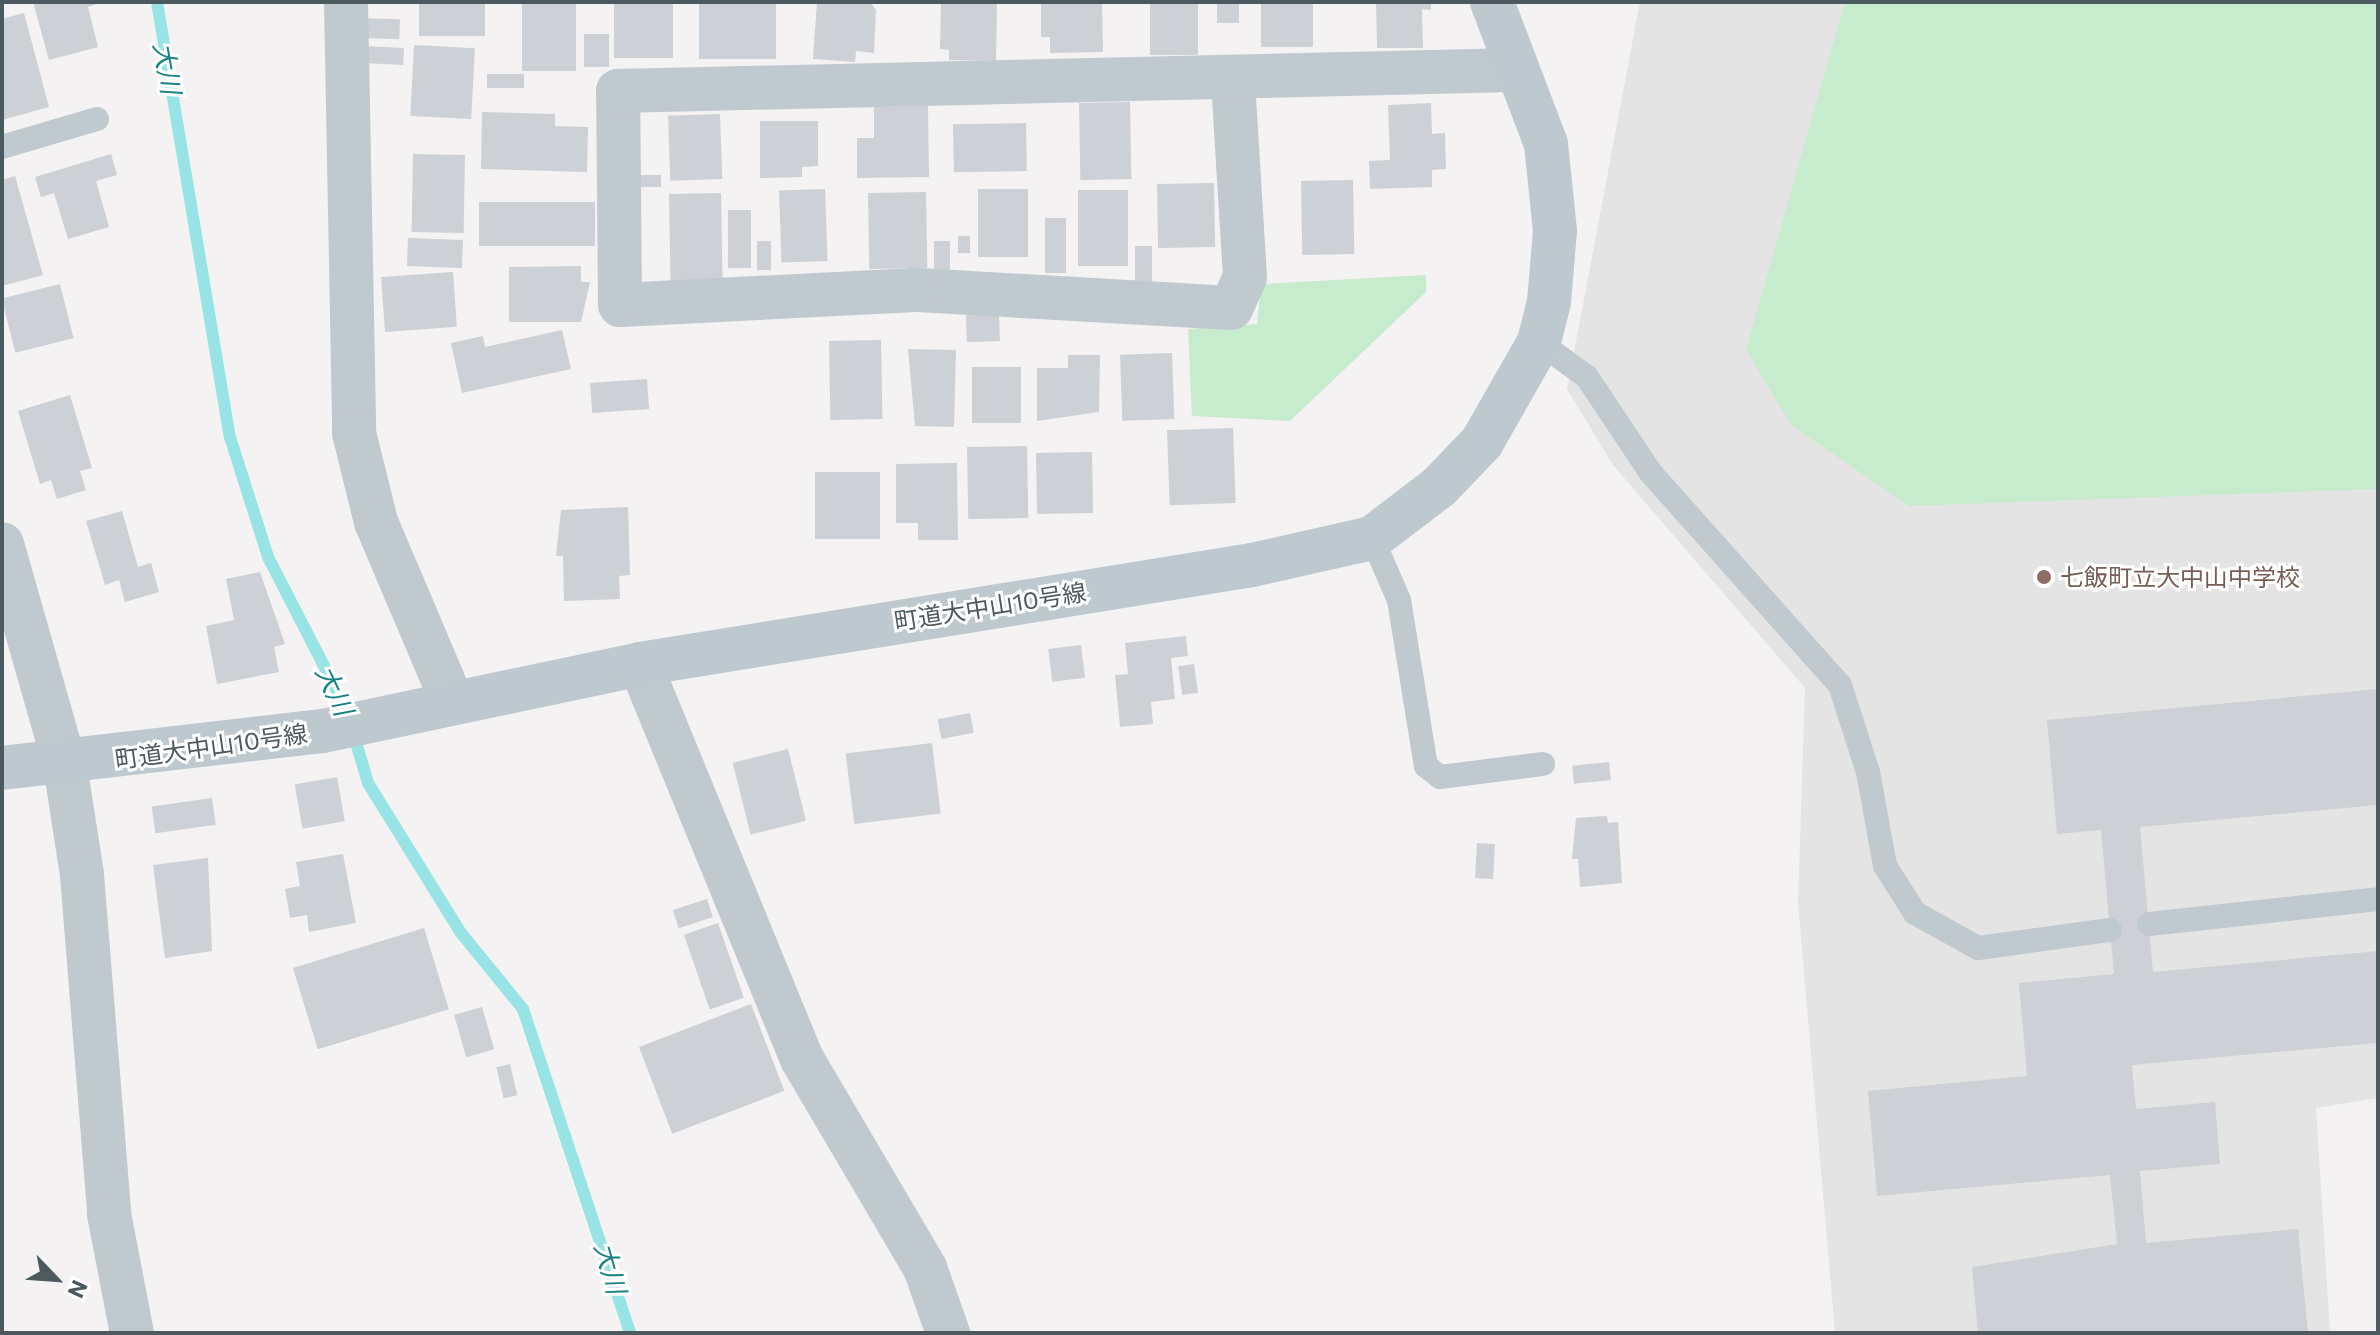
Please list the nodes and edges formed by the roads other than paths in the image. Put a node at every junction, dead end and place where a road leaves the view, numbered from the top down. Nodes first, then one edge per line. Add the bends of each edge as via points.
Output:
1 (346, 2) edge
2 (1492, 2) edge
3 (1516, 70) junction
4 (1233, 81) junction
5 (97, 119) dead end
6 (2, 147) edge
7 (1539, 342) junction
8 (1372, 538) junction
9 (2, 544) edge
10 (640, 664) junction
11 (453, 703) junction
12 (1543, 764) dead end
13 (65, 765) junction
14 (2, 768) edge
15 (2378, 899) edge
16 (2149, 924) dead end
17 (2110, 930) dead end
18 (132, 1333) edge
19 (948, 1333) edge

1 - 11 street via 354,433 376,522
2 - 3 street, 町道大中山10号線
3 - 4 street
3 - 7 street, 町道大中山10号線 via 1546,144 1555,231
4 - 4 street via 618,91 620,305 915,290 1231,308 1245,277
5 - 6 lane
7 - 8 street, 町道大中山10号線 via 1482,442 1439,487
7 - 17 lane via 1587,377 1650,472 1840,685 1868,772 1885,866 1915,913 1978,948
8 - 10 street, 町道大中山10号線 via 1252,565
8 - 12 lane via 1399,600 1426,766 1440,777
9 - 13 street
10 - 11 street, 町道大中山10号線
10 - 19 street via 802,1059 925,1268
11 - 13 street, 町道大中山10号線 via 323,731
13 - 14 street, 町道大中山10号線
13 - 18 street via 82,875 109,1214
15 - 16 lane

